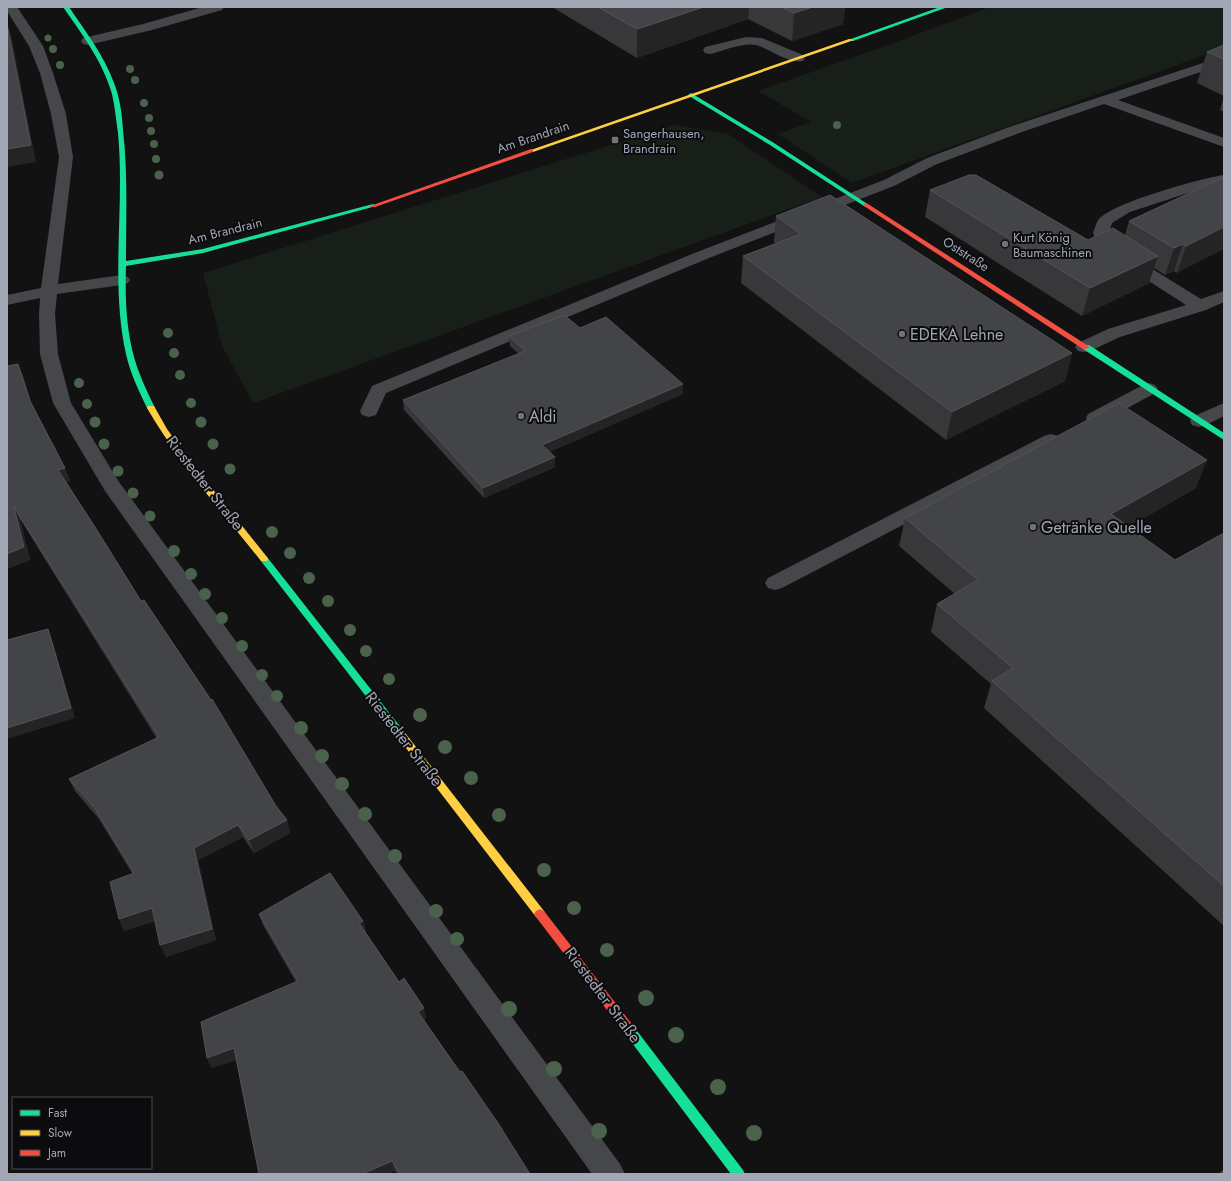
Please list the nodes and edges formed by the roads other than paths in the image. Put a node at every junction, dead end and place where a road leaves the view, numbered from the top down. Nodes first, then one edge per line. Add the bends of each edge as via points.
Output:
1 (11, 7) edge
2 (66, 7) edge
3 (217, 7) edge
4 (946, 7) edge
5 (88, 41) junction
6 (710, 50) dead end
7 (798, 58) junction
8 (1224, 60) edge
9 (691, 95) junction
10 (1105, 100) junction
11 (1224, 143) edge
12 (1224, 180) edge
13 (854, 198) junction
14 (122, 272) junction
15 (49, 291) junction
16 (1224, 296) edge
17 (7, 300) edge
18 (1200, 306) junction
19 (1084, 347) junction
20 (1149, 390) junction
21 (1224, 409) edge
22 (369, 411) dead end
23 (1199, 421) junction
24 (1224, 437) edge
25 (775, 582) dead end
26 (610, 1174) edge
27 (740, 1174) edge

1 - 15 lane via 39,54 57,107 66,156
2 - 5 main road, Riestedter Straße
3 - 5 street
4 - 7 main road, Am Brandrain
5 - 14 main road, Riestedter Straße via 112,83 118,115 124,165
6 - 7 lane via 746,41 757,41
7 - 9 main road, Am Brandrain
8 - 10 lane
9 - 13 main road, Oststraße
9 - 14 main road, Am Brandrain via 367,208
10 - 11 lane
10 - 13 lane via 1017,128 932,161 889,184
12 - 18 lane via 1207,182 1125,210 1105,221 1101,233 1105,246
13 - 19 main road, Oststraße
13 - 22 lane via 703,255 378,390
14 - 15 lane
14 - 27 main road, Riestedter Straße via 125,332 136,374 155,416 172,445 228,512
15 - 17 lane
15 - 26 lane via 49,354 62,403 112,486
16 - 18 lane
18 - 19 lane via 1114,332
19 - 20 main road, Oststraße
20 - 23 main road, Oststraße
20 - 25 lane
21 - 23 lane
23 - 24 main road, Oststraße

